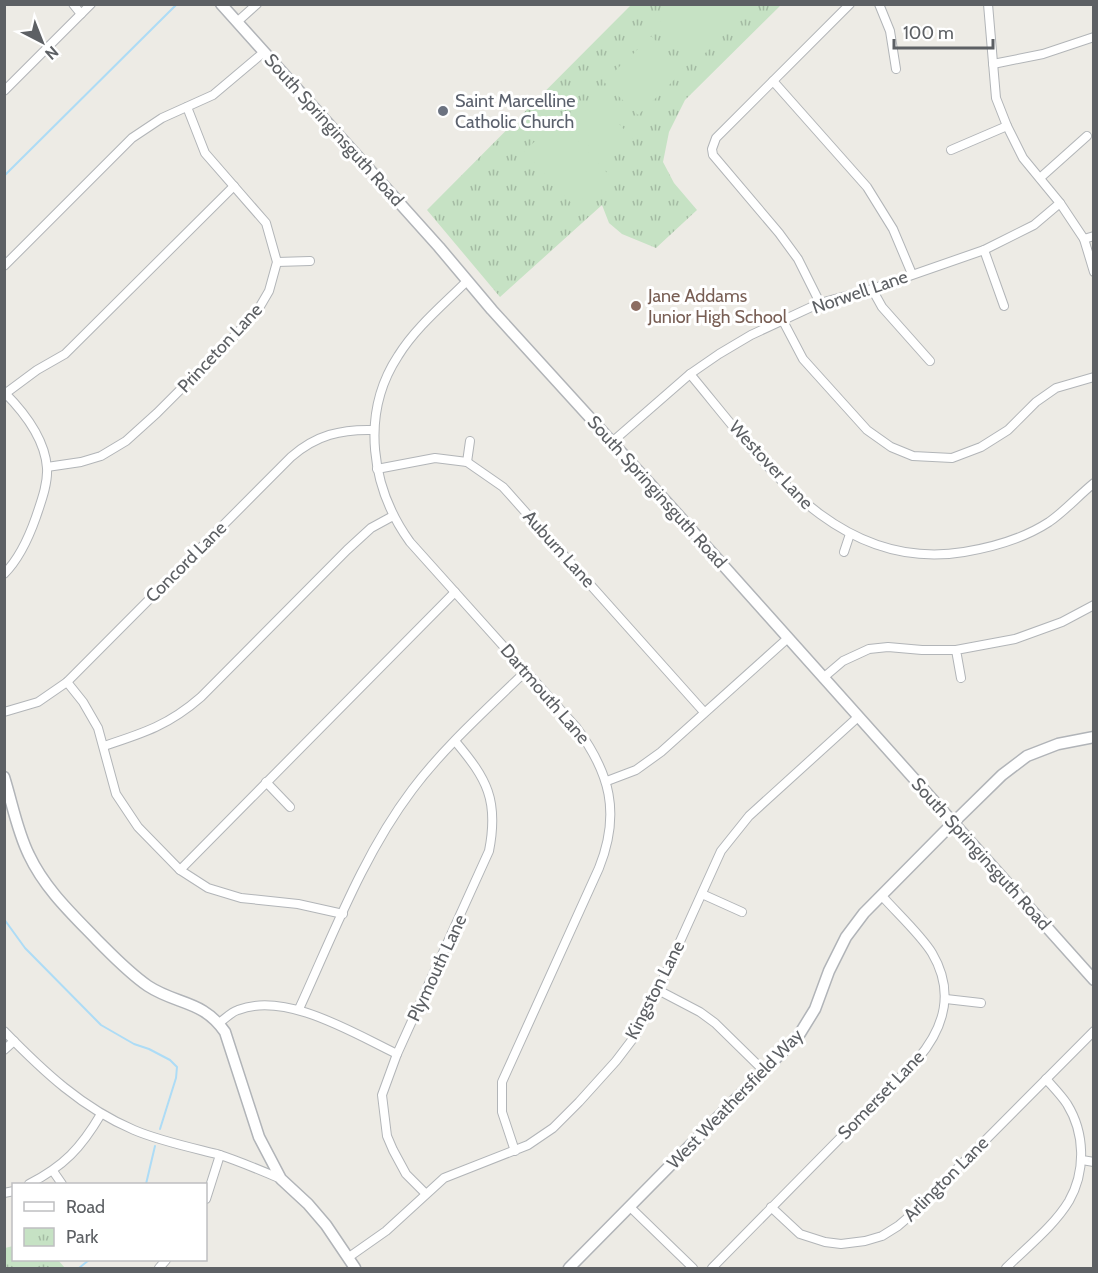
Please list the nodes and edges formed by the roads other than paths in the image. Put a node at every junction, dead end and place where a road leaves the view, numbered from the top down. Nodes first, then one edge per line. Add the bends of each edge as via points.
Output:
1 (73, 4) edge
2 (91, 4) edge
3 (221, 4) edge
4 (257, 4) edge
5 (850, 4) edge
6 (879, 4) edge
7 (988, 4) edge
8 (81, 14) junction
9 (237, 22) junction
10 (1094, 37) edge
11 (264, 52) junction
12 (993, 64) junction
13 (896, 69) dead end
14 (773, 81) junction
15 (5, 88) edge
16 (187, 107) junction
17 (1007, 126) junction
18 (1087, 136) dead end
19 (951, 150) dead end
20 (1040, 178) junction
21 (234, 186) junction
22 (1060, 203) junction
23 (1094, 236) edge
24 (1084, 239) junction
25 (984, 250) junction
26 (310, 261) dead end
27 (277, 262) junction
28 (4, 266) edge
29 (1094, 272) edge
30 (912, 274) junction
31 (467, 281) junction
32 (872, 288) junction
33 (820, 303) junction
34 (1004, 306) dead end
35 (783, 321) junction
36 (930, 361) dead end
37 (690, 374) junction
38 (1094, 377) edge
39 (5, 393) edge
40 (374, 430) junction
41 (470, 441) dead end
42 (612, 442) junction
43 (467, 462) junction
44 (47, 466) junction
45 (377, 469) junction
46 (1094, 483) edge
47 (393, 516) junction
48 (850, 534) junction
49 (844, 552) dead end
50 (4, 574) edge
51 (456, 592) junction
52 (1094, 605) edge
53 (788, 638) junction
54 (956, 650) junction
55 (526, 671) junction
56 (823, 678) junction
57 (961, 678) dead end
58 (67, 682) junction
59 (4, 712) edge
60 (704, 712) junction
61 (858, 717) junction
62 (1094, 737) edge
63 (455, 741) junction
64 (104, 746) junction
65 (607, 781) junction
66 (5, 782) edge
67 (266, 782) junction
68 (290, 807) dead end
69 (953, 823) junction
70 (180, 870) junction
71 (702, 894) junction
72 (882, 896) junction
73 (742, 912) dead end
74 (343, 915) junction
75 (1094, 980) edge
76 (658, 990) junction
77 (946, 999) junction
78 (981, 1003) dead end
79 (299, 1009) junction
80 (219, 1023) junction
81 (4, 1031) edge
82 (1094, 1031) edge
83 (14, 1041) junction
84 (4, 1050) edge
85 (397, 1054) junction
86 (764, 1071) junction
87 (1046, 1079) junction
88 (101, 1114) junction
89 (515, 1151) junction
90 (220, 1155) junction
91 (1082, 1160) junction
92 (1094, 1162) edge
93 (52, 1171) junction
94 (281, 1179) junction
95 (32, 1183) edge
96 (61, 1183) edge
97 (425, 1193) junction
98 (207, 1196) edge
99 (630, 1207) junction
100 (771, 1208) junction
101 (349, 1257) junction
102 (355, 1269) edge
103 (569, 1269) edge
104 (693, 1269) edge
105 (712, 1269) edge
106 (1006, 1269) edge

1 - 8 street
2 - 8 street
3 - 9 street, South Springinsguth Road
4 - 9 street
5 - 14 street
6 - 13 street via 890,31
7 - 12 street
8 - 15 street
9 - 11 street, South Springinsguth Road
10 - 12 street via 1043,54
11 - 16 street via 226,85
11 - 31 street, South Springinsguth Road
12 - 17 street via 996,98
14 - 30 street via 867,187 893,229
14 - 33 street via 716,138 713,155 780,233
16 - 21 street via 205,153
16 - 28 street via 132,138
17 - 19 street
17 - 20 street via 1023,158
18 - 20 street
20 - 22 street
21 - 27 street via 266,223
21 - 39 street via 65,354
22 - 24 street
22 - 25 street, Norwell Lane via 1034,225
23 - 24 street
24 - 29 street
25 - 30 street, Norwell Lane
25 - 34 street
26 - 27 street
27 - 44 street, Princeton Lane via 269,291 255,315 139,430 100,456
30 - 32 street, Norwell Lane
31 - 40 street, Dartmouth Lane via 419,328 399,354 382,390
31 - 42 street, South Springinsguth Road
32 - 33 street, Norwell Lane
32 - 36 street via 882,307
33 - 35 street, Norwell Lane
35 - 37 street, Norwell Lane via 751,335
35 - 38 street via 803,359 867,430 913,456 952,458 981,447 1008,430 1035,402 1056,388
37 - 42 street, Norwell Lane
37 - 48 street, Westover Lane via 794,493 814,512
39 - 44 street via 34,429
40 - 45 street, Dartmouth Lane
40 - 58 street, Concord Lane via 329,434 297,452
41 - 43 street
42 - 53 street, South Springinsguth Road
43 - 45 street, Auburn Lane via 435,458
43 - 60 street, Auburn Lane via 503,487
44 - 50 street via 32,528
45 - 47 street, Dartmouth Lane
46 - 48 street, Westover Lane via 1040,527 981,549 940,556 886,548
47 - 51 street, Dartmouth Lane via 410,542
47 - 64 street via 371,528 347,550 182,713 148,732
48 - 49 street
51 - 55 street, Dartmouth Lane
51 - 67 street
52 - 54 street via 1015,639
53 - 56 street, South Springinsguth Road
53 - 60 street
54 - 56 street via 870,649 843,661
54 - 57 street
55 - 63 street
55 - 65 street, Dartmouth Lane via 590,745
56 - 61 street, South Springinsguth Road
58 - 59 street, Concord Lane via 38,702
58 - 64 street via 93,715
60 - 65 street via 646,763
61 - 69 street, South Springinsguth Road
61 - 71 street, Kingston Lane via 749,816 721,851
62 - 69 street, West Weathersfield Way via 1058,744 1027,756
63 - 74 street via 411,790 380,837
63 - 85 street, Plymouth Lane via 477,767 488,790 493,817 491,839 486,861
64 - 70 street via 116,794 143,833
65 - 89 street, Dartmouth Lane via 610,818 604,855 502,1082 501,1107
66 - 80 street via 28,853 60,902 135,977 161,993 204,1010
67 - 68 street
67 - 70 street
69 - 72 street, West Weathersfield Way
69 - 75 street, South Springinsguth Road
70 - 74 street via 208,888
71 - 73 street
71 - 76 street, Kingston Lane
72 - 77 street, Somerset Lane via 931,952 942,976
72 - 86 street, West Weathersfield Way via 841,945 804,1029
74 - 79 street
76 - 86 street via 715,1023
76 - 89 street, Kingston Lane via 635,1036 616,1061 553,1128
77 - 78 street
77 - 100 street, Somerset Lane via 938,1029 925,1051
79 - 80 street via 261,1005 238,1010
79 - 85 street
80 - 94 street via 230,1041 259,1137
81 - 83 street
82 - 87 street, Arlington Lane
83 - 84 street
83 - 88 street via 72,1095
85 - 97 street, Plymouth Lane via 382,1095 387,1136 406,1174
86 - 99 street, West Weathersfield Way
87 - 91 street via 1067,1104 1080,1137
87 - 100 street, Arlington Lane via 912,1214 882,1236 849,1244 825,1242 800,1234
88 - 90 street via 136,1131
88 - 93 street via 78,1149
89 - 97 street, Kingston Lane via 444,1178
90 - 94 street
90 - 98 street
91 - 92 street
91 - 106 street via 1068,1202
93 - 95 street
93 - 96 street
94 - 101 street via 320,1218
97 - 101 street, Kingston Lane via 387,1232
99 - 103 street, West Weathersfield Way
99 - 104 street
100 - 105 street, Somerset Lane
101 - 102 street

